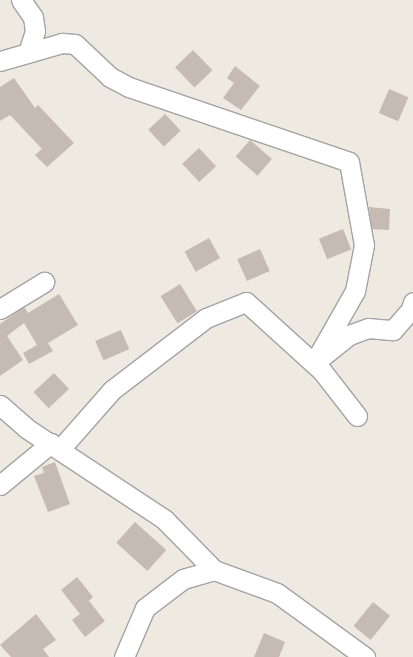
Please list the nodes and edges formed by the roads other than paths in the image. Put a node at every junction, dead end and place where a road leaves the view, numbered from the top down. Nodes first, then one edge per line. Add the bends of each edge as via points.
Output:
1 (21, 0) edge
2 (28, 53) junction
3 (0, 61) edge
4 (44, 282) dead end
5 (413, 302) edge
6 (0, 310) edge
7 (314, 363) junction
8 (0, 405) edge
9 (357, 416) dead end
10 (56, 446) junction
11 (0, 484) edge
12 (214, 570) junction
13 (124, 657) edge
14 (365, 657) edge

1 - 2 street via 33,17 35,31
2 - 3 street
2 - 7 street via 62,43 75,44 110,77 129,87 349,162 364,245 355,291
4 - 6 street
5 - 7 street via 393,330 368,328 349,335
7 - 9 street
7 - 10 street via 253,304 240,303 206,318 112,390
8 - 10 street via 26,428
10 - 11 street
10 - 12 street via 164,519
12 - 13 street via 183,579 145,608
12 - 14 street via 277,593

